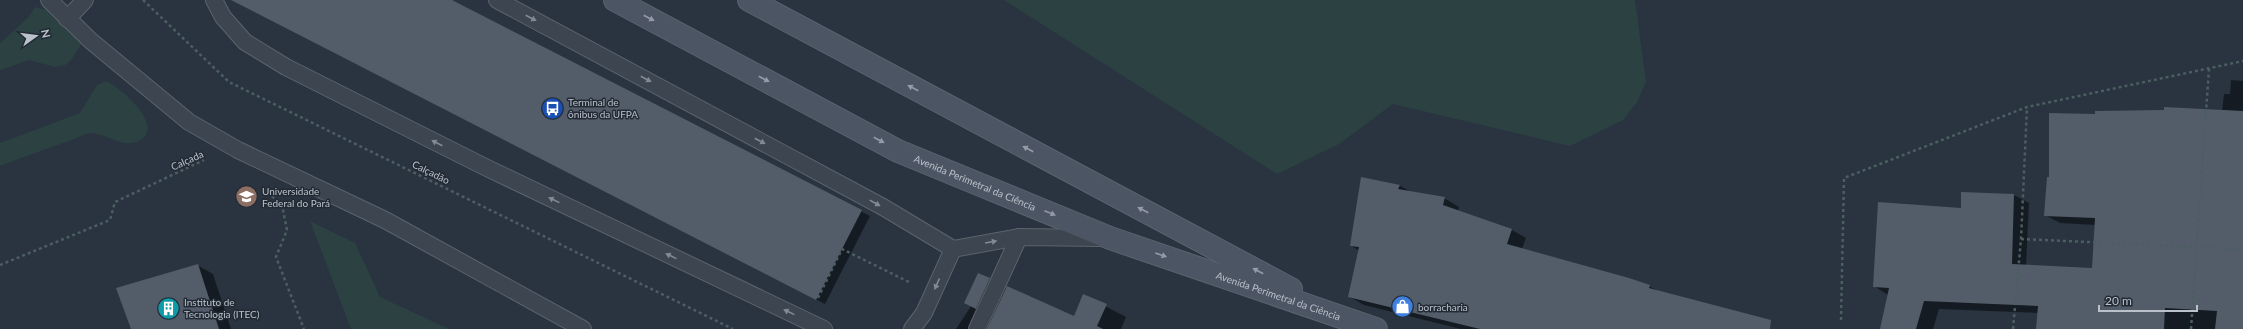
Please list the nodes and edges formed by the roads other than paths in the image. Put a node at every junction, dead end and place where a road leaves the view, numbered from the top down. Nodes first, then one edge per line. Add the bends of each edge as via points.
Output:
1 (49, 0) edge
2 (86, 0) edge
3 (214, 0) edge
4 (497, 0) edge
5 (615, 0) edge
6 (748, 0) edge
7 (67, 19) junction
8 (1019, 237) junction
9 (1110, 238) junction
10 (953, 248) junction
11 (1354, 322) junction
12 (583, 329) edge
13 (824, 329) edge
14 (912, 329) edge
15 (978, 329) edge
16 (1376, 329) edge

1 - 7 lane
2 - 7 lane
13 -> 3 lane via 483,166 286,67 245,42 223,17
4 -> 10 lane via 883,207
5 -> 9 main road, Avenida Perimetral da Ciência via 898,151
11 -> 6 main road, Avenida Perimetral da Ciência
7 - 12 lane via 188,122 238,150 385,220
8 - 9 lane
10 -> 8 lane
8 - 15 lane
9 -> 11 main road, Avenida Perimetral da Ciência
10 -> 14 lane via 924,313
11 - 16 main road, Avenida Perimetral da Ciência

